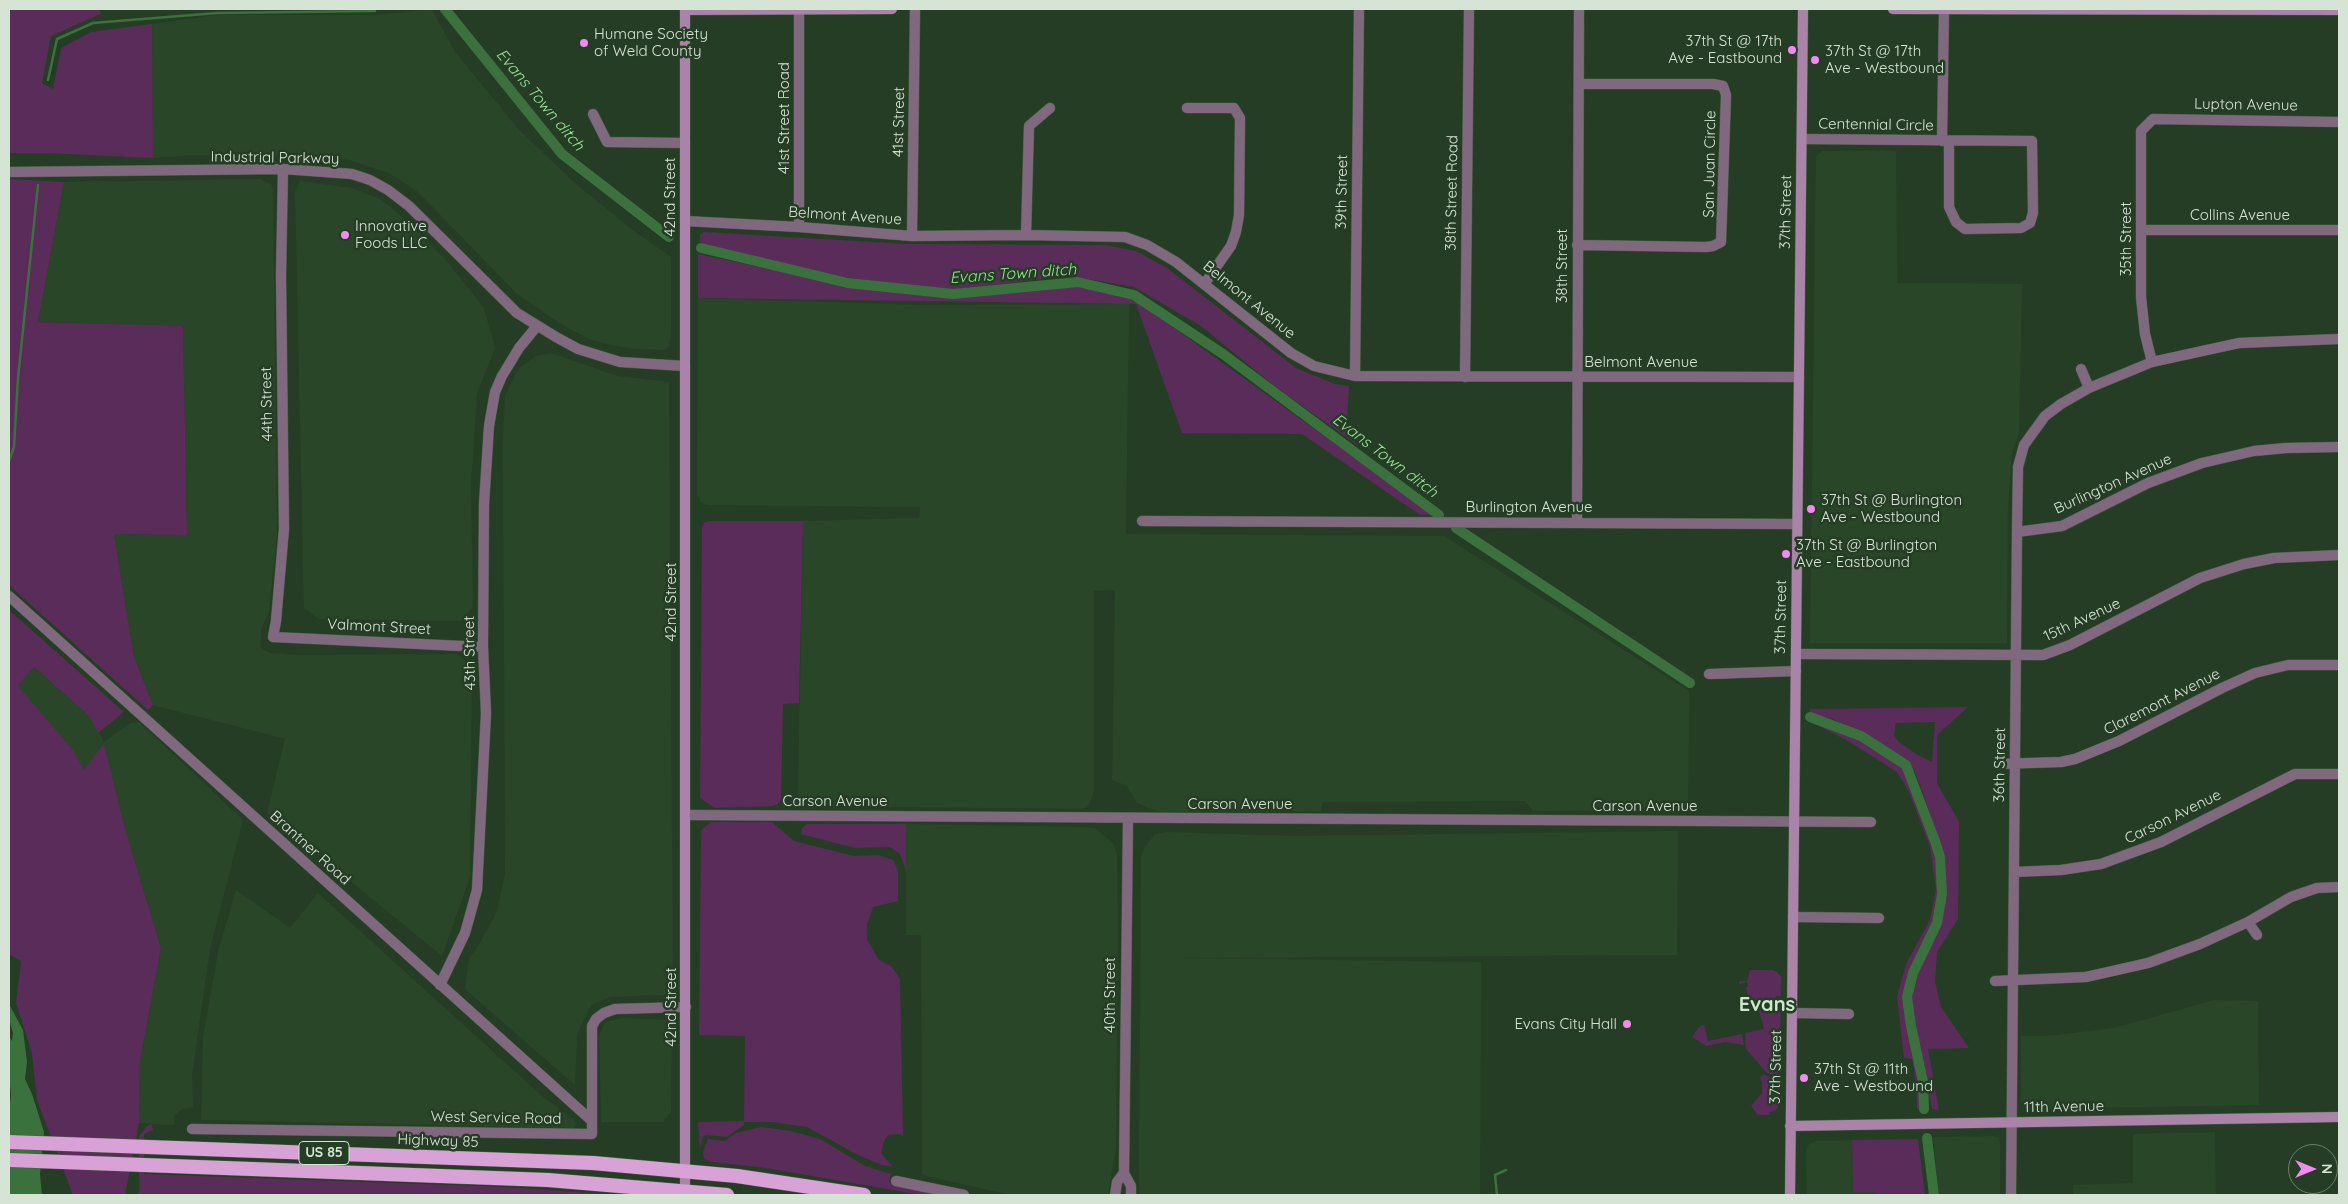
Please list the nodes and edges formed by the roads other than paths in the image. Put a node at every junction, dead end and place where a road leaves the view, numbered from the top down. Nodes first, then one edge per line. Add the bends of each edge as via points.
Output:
1 (685, 9) edge
2 (892, 9) edge
3 (915, 9) edge
4 (1359, 9) edge
5 (1469, 9) edge
6 (1580, 9) edge
7 (1803, 9) edge
8 (1893, 9) edge
9 (1944, 9) edge
10 (799, 10) edge
11 (2339, 10) edge
12 (1579, 84) junction
13 (1050, 108) dead end
14 (1187, 108) dead end
15 (593, 114) dead end
16 (2153, 119) joint
17 (2339, 122) edge
18 (1802, 139) junction
19 (1946, 141) junction
20 (685, 143) junction
21 (283, 170) junction
22 (9, 172) edge
23 (686, 221) junction
24 (799, 227) junction
25 (2140, 230) junction
26 (2339, 230) edge
27 (1026, 235) junction
28 (912, 236) junction
29 (1577, 245) junction
30 (1205, 283) junction
31 (538, 326) junction
32 (2339, 339) edge
33 (2152, 362) junction
34 (685, 366) junction
35 (2081, 369) dead end
36 (1355, 376) junction
37 (1576, 376) junction
38 (1465, 377) junction
39 (1799, 377) junction
40 (2089, 388) junction
41 (2339, 447) edge
42 (1142, 520) dead end
43 (1577, 523) junction
44 (1797, 524) junction
45 (2016, 532) junction
46 (2339, 556) edge
47 (9, 596) edge
48 (273, 637) joint
49 (483, 647) junction
50 (1796, 654) junction
51 (2016, 655) junction
52 (2339, 665) edge
53 (1796, 671) junction
54 (1709, 674) dead end
55 (1998, 764) dead end
56 (2015, 764) junction
57 (2339, 774) edge
58 (686, 815) junction
59 (1128, 818) junction
60 (1793, 822) junction
61 (1871, 822) dead end
62 (2014, 872) junction
63 (2339, 887) edge
64 (1793, 917) junction
65 (1879, 918) dead end
66 (2248, 922) junction
67 (2257, 935) dead end
68 (2012, 981) junction
69 (1995, 982) dead end
70 (440, 985) junction
71 (686, 1007) junction
72 (1792, 1013) junction
73 (1849, 1014) dead end
74 (2339, 1117) edge
75 (592, 1121) junction
76 (2012, 1123) junction
77 (1790, 1126) junction
78 (192, 1129) dead end
79 (9, 1142) edge
80 (9, 1160) edge
81 (685, 1171) junction
82 (1124, 1173) junction
83 (896, 1180) dead end
84 (685, 1193) edge
85 (727, 1195) edge
86 (864, 1195) edge
87 (964, 1195) edge
88 (1115, 1195) edge
89 (1131, 1195) edge
90 (1790, 1195) edge
91 (2011, 1195) edge

1 - 10 main road
1 - 20 main road, 42nd Street
2 - 10 main road
3 - 28 street, 41st Street
4 - 36 street, 39th Street
5 - 38 street, 38th Street Road
6 - 12 street, 38th Street
7 - 18 main road, 37th Street
8 - 9 main road
9 - 11 main road
9 - 19 street
10 - 24 street, 41st Street Road
12 - 29 street, 38th Street
12 - 29 street, San Juan Circle via 1713,84 1723,86 1726,95 1721,242 1706,247
13 - 27 street via 1028,126
14 - 30 street via 1234,108 1240,118 1236,232 1231,246
15 - 20 street via 607,142
16 - 17 street, Lupton Avenue
16 - 25 street, 35th Street via 2142,131
18 - 19 street, Centennial Circle
18 - 39 main road, 37th Street
19 - 19 street, Centennial Circle via 2032,141 2033,213 2030,223 2021,228 1965,229 1956,222 1949,207
20 - 23 main road, 42nd Street
21 - 22 street, Industrial Parkway
21 - 31 street, Industrial Parkway via 352,174 388,190 420,216 512,308
21 - 48 street, 44th Street via 284,529
23 - 24 street, Belmont Avenue
23 - 34 main road, 42nd Street
24 - 28 street, Belmont Avenue
25 - 26 street, Collins Avenue
25 - 33 street, 35th Street via 2142,312
27 - 28 street, Belmont Avenue
27 - 30 street, Belmont Avenue via 1126,237 1147,244
29 - 37 street, 38th Street
30 - 36 street, Belmont Avenue via 1291,353 1314,366
31 - 34 street, Industrial Parkway via 578,349 600,357 645,365
31 - 49 street, 43th Street via 511,360 491,408 484,504
32 - 33 street via 2240,344
33 - 40 street
34 - 58 main road, 42nd Street
35 - 40 street
36 - 38 street, Belmont Avenue
37 - 38 street, Belmont Avenue
37 - 39 street, Belmont Avenue
37 - 43 street, 38th Street
39 - 44 main road, 37th Street
40 - 45 street, 36th Street via 2045,416 2027,440 2018,467
41 - 45 street, Burlington Avenue via 2262,450 2202,463 2148,483 2062,526
42 - 43 street, Burlington Avenue
43 - 44 street, Burlington Avenue
44 - 50 main road, 37th Street
45 - 51 street, 36th Street
46 - 51 street, 15th Avenue via 2274,558 2244,564 2200,578 2052,653
47 - 70 street, Brantner Road
48 - 49 street, Valmont Street
49 - 70 street, 43th Street via 486,713 477,890 466,933
50 - 51 street, 15th Avenue
50 - 53 main road, 37th Street
51 - 56 street, 36th Street
52 - 56 street, Claremont Avenue via 2288,665 2255,674 2092,753 2061,762
53 - 54 street
53 - 60 main road, 37th Street
55 - 56 street, Claremont Avenue
56 - 62 street, 36th Street
57 - 62 street, Carson Avenue via 2295,774 2161,842 2101,864
58 - 59 street, Carson Avenue
58 - 71 main road, 42nd Street
59 - 60 street, Carson Avenue
59 - 82 street, 40th Street
60 - 61 street, Carson Avenue
60 - 64 main road, 37th Street
62 - 68 street, 36th Street
63 - 66 street via 2317,888 2291,897
64 - 65 street
64 - 72 main road, 37th Street
66 - 67 street
66 - 68 street via 2167,957 2128,969 2061,980
68 - 69 street
68 - 76 street, 36th Street
70 - 75 street, Brantner Road
71 - 75 street via 615,1009 596,1019 592,1026
71 - 81 main road, 42nd Street
72 - 73 street
72 - 77 main road, 37th Street
74 - 76 main road, 11th Avenue
75 - 78 street, West Service Road via 592,1134
76 - 77 main road, 11th Avenue
76 - 91 street, 36th Street
77 - 90 main road, 37th Street
79 - 81 highway, Highway 85 / US 85 via 585,1163
80 - 84 highway, US 85 via 548,1180
81 - 84 main road, 42nd Street
81 - 86 highway, Highway 85 / US 85
82 - 88 street, 40th Street via 1117,1182
82 - 89 street, 40th Street via 1131,1186
83 - 87 street
84 - 85 highway, US 85

